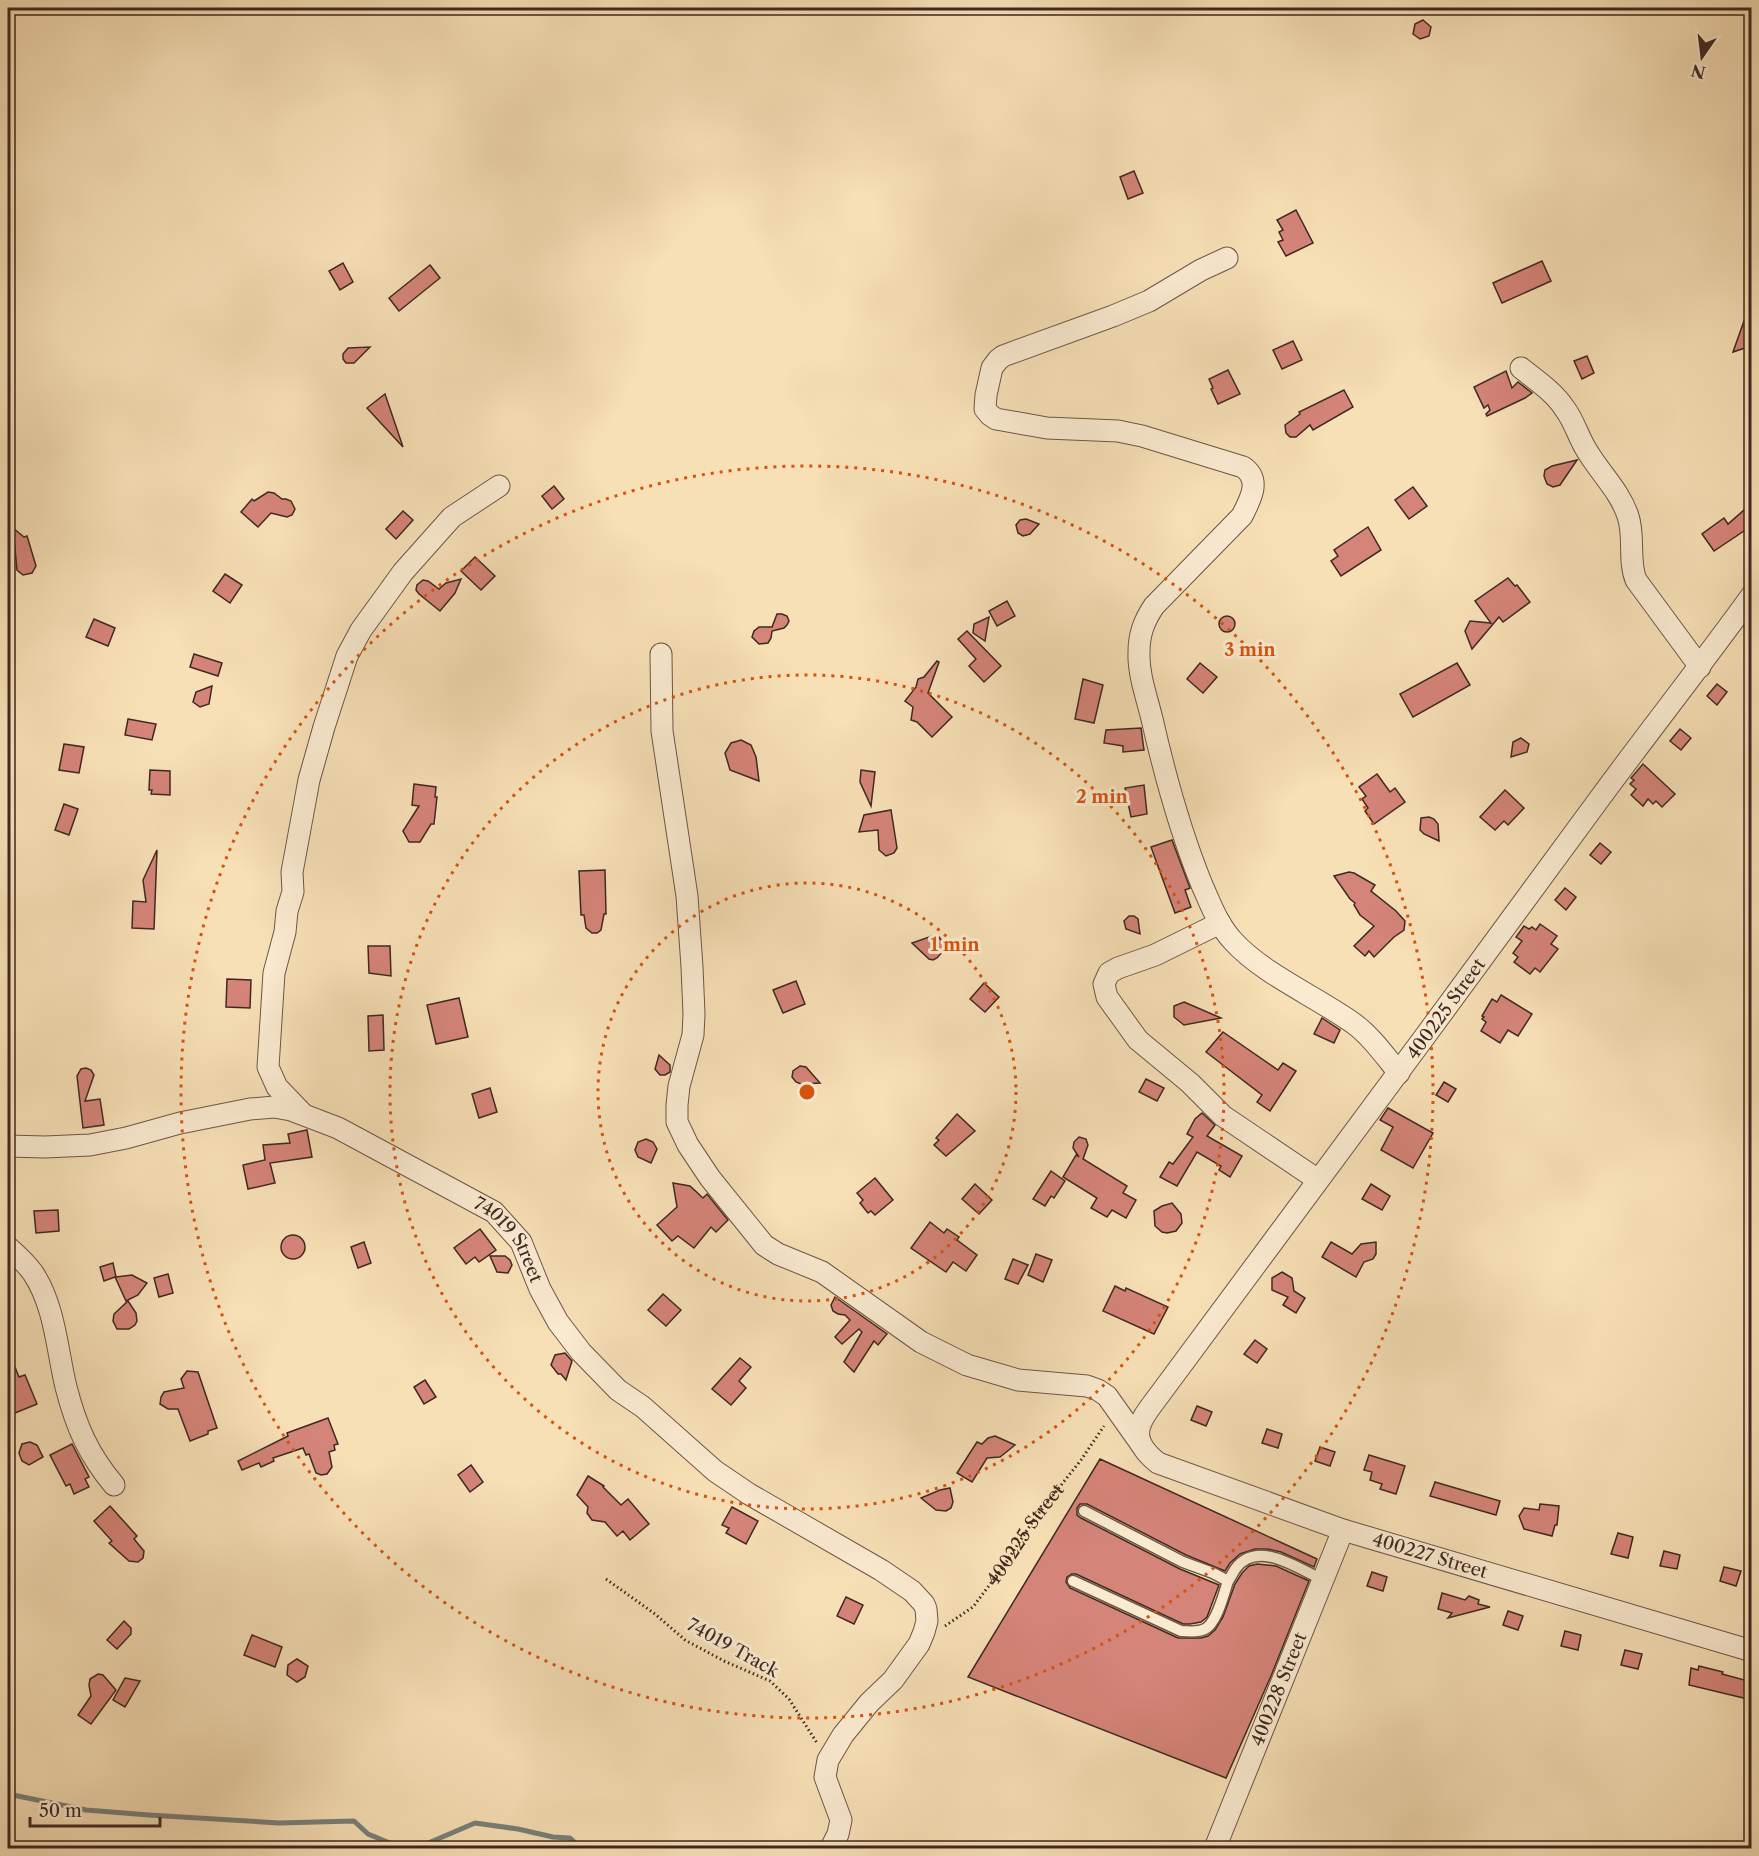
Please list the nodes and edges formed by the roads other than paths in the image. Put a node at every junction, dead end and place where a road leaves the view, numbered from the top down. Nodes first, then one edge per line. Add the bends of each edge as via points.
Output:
1 (1227, 258) dead end
2 (1521, 368) dead end
3 (499, 486) dead end
4 (1752, 595) edge
5 (661, 654) dead end
6 (1700, 667) junction
7 (1220, 923) junction
8 (1399, 1073) junction
9 (302, 1113) junction
10 (8, 1136) edge
11 (8, 1146) edge
12 (45, 1147) junction
13 (1318, 1180) junction
14 (8, 1247) edge
15 (1141, 1444) junction
16 (114, 1485) dead end
17 (1084, 1511) dead end
18 (1343, 1530) junction
19 (1323, 1580) junction
20 (1073, 1581) dead end
21 (1228, 1581) junction
22 (1752, 1651) edge
23 (831, 1848) edge
24 (1215, 1848) edge

1 - 7 street via 1149,301 1003,356 992,368 985,403 987,412 996,419 1047,428 1118,431 1251,472 1251,498 1242,516 1154,606 1140,635 1142,680 1166,781 1191,857
2 - 6 street via 1565,409 1588,453 1622,502 1633,541 1636,580
3 - 9 street via 452,517 403,572 347,656 324,727 309,780 292,872 293,892 274,973 268,1067 277,1087
4 - 6 street, 400225 Street
5 - 15 street, 400227 Street via 662,731 687,896 692,967 693,1035 676,1104 677,1122 688,1145 764,1245 822,1272 921,1342 967,1365 1018,1380 1098,1390 1107,1396
6 - 8 street, 400225 Street
7 - 8 street via 1233,941 1262,966 1355,1024
7 - 13 street via 1109,973 1104,984 1107,997 1138,1040 1224,1116
8 - 13 street, 400225 Street
9 - 12 street, 74019 Street via 274,1107 250,1109 90,1145
9 - 23 street, 74019 Street via 338,1128 494,1212 521,1242 558,1322 618,1390 724,1477 881,1570 924,1604 927,1615 919,1644 893,1680 843,1735 828,1760 825,1777 841,1820
10 - 12 street
11 - 12 street, 74019 Street
13 - 15 street, 400225 Street via 1140,1422
14 - 16 street via 33,1273 41,1288 78,1426 88,1449
15 - 18 street, 400227 Street via 1158,1462
17 - 21 lane
18 - 19 street, 400228 Street
18 - 22 street, 400227 Street
19 - 21 lane via 1281,1560 1255,1556 1236,1567
19 - 24 street, 400228 Street
20 - 21 lane via 1181,1630 1197,1632 1214,1619

